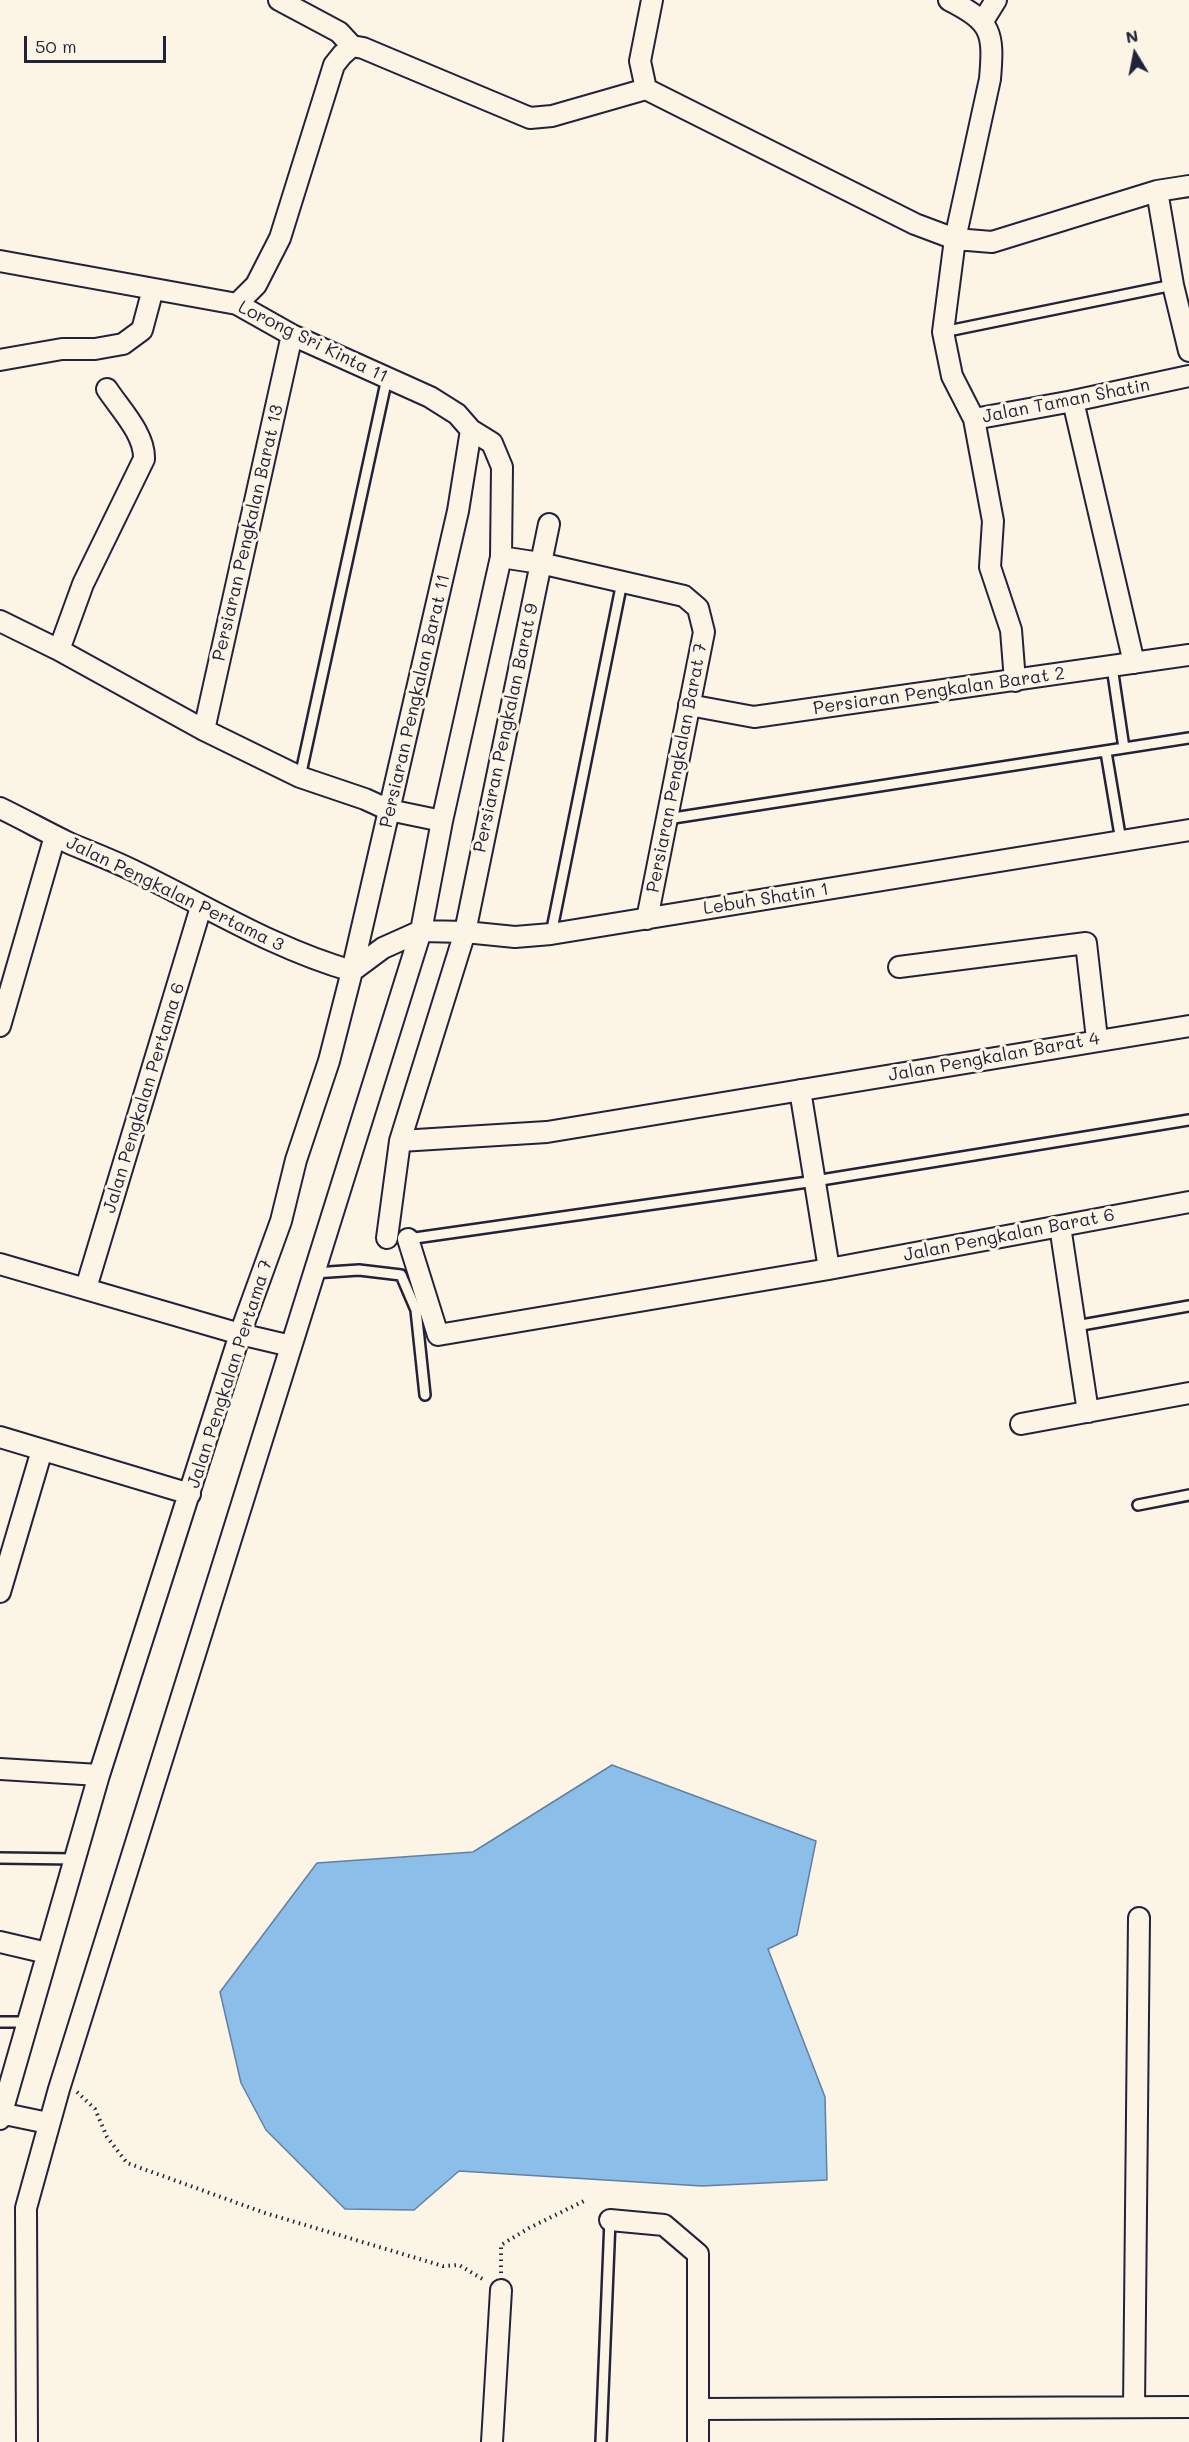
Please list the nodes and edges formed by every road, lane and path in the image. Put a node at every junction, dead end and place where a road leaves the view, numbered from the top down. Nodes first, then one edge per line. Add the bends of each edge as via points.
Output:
1 (279, 0) edge
2 (652, 0) edge
3 (949, 0) edge
4 (996, 0) edge
5 (983, 21) junction
6 (352, 46) junction
7 (646, 89) junction
8 (1189, 186) edge
9 (1157, 191) junction
10 (955, 239) junction
11 (0, 261) edge
12 (1173, 285) junction
13 (153, 289) junction
14 (237, 304) junction
15 (943, 332) junction
16 (292, 335) junction
17 (1189, 351) edge
18 (0, 360) edge
19 (1189, 376) edge
20 (387, 378) junction
21 (107, 388) dead end
22 (1073, 401) junction
23 (974, 419) junction
24 (471, 430) junction
25 (549, 524) dead end
26 (501, 557) junction
27 (540, 563) junction
28 (622, 582) junction
29 (0, 621) edge
30 (59, 650) junction
31 (1189, 655) edge
32 (1134, 663) junction
33 (1112, 667) junction
34 (1015, 681) junction
35 (690, 705) junction
36 (204, 730) junction
37 (1189, 738) edge
38 (1124, 748) junction
39 (1106, 752) junction
40 (300, 777) junction
41 (0, 808) edge
42 (389, 810) junction
43 (667, 819) junction
44 (442, 820) junction
45 (1189, 830) edge
46 (56, 836) junction
47 (1121, 841) junction
48 (201, 907) junction
49 (647, 919) junction
50 (421, 931) junction
51 (465, 932) junction
52 (551, 934) junction
53 (899, 967) dead end
54 (352, 971) junction
55 (0, 1026) edge
56 (1189, 1026) edge
57 (1097, 1040) junction
58 (800, 1090) junction
59 (1189, 1120) edge
60 (400, 1141) junction
61 (815, 1181) junction
62 (1189, 1202) edge
63 (1060, 1226) junction
64 (387, 1238) joint
65 (408, 1239) junction
66 (0, 1264) edge
67 (829, 1269) junction
68 (314, 1273) junction
69 (86, 1288) junction
70 (1189, 1306) edge
71 (1076, 1326) junction
72 (240, 1334) junction
73 (291, 1346) junction
74 (1189, 1394) edge
75 (425, 1395) dead end
76 (1088, 1412) junction
77 (1021, 1424) dead end
78 (0, 1437) edge
79 (42, 1450) junction
80 (190, 1494) junction
81 (1189, 1495) edge
82 (1138, 1504) dead end
83 (0, 1592) edge
84 (0, 1769) edge
85 (99, 1775) junction
86 (0, 1858) edge
87 (75, 1859) junction
88 (1139, 1918) dead end
89 (0, 1942) edge
90 (47, 1953) junction
91 (0, 2022) edge
92 (28, 2022) junction
93 (58, 2088) junction
94 (1, 2115) edge
95 (48, 2123) junction
96 (584, 2201) dead end
97 (609, 2220) joint
98 (501, 2290) junction
99 (1134, 2407) junction
100 (1189, 2407) edge
101 (699, 2409) junction
102 (27, 2442) edge
103 (492, 2442) edge
104 (601, 2442) edge
105 (698, 2442) edge

1 - 6 street via 339,32
2 - 7 street via 640,62
3 - 5 street
4 - 5 street
5 - 10 street, Jalan Taman Shatin via 990,34 990,79
6 - 7 street via 530,118 552,116
6 - 14 street via 334,65 280,238 256,285
7 - 10 street via 915,224
8 - 9 street
9 - 10 street via 992,242
9 - 12 street
10 - 15 street, Jalan Taman Shatin
11 - 13 street, Lorong Sri Kinta 11
12 - 15 lane
12 - 17 street
13 - 14 street, Lorong Sri Kinta 11
13 - 18 street via 142,330 123,344
14 - 16 street, Lorong Sri Kinta 11
15 - 23 street, Jalan Taman Shatin via 952,376
16 - 20 street, Lorong Sri Kinta 11
16 - 36 street, Persiaran Pengkalan Barat 13
19 - 22 street, Jalan Taman Shatin
20 - 24 street, Lorong Sri Kinta 11 via 430,397 457,414
20 - 40 lane
21 - 30 street via 136,432 144,459 83,584
22 - 23 street, Jalan Taman Shatin
22 - 32 street
23 - 34 street via 993,521 990,567 1011,630
24 - 26 street, Lorong Sri Kinta 11 via 492,443 502,467
24 - 42 street, Persiaran Pengkalan Barat 11 via 458,511
25 - 27 street, Persiaran Pengkalan Barat 9
26 - 27 street, Persiaran Pengkalan Barat 7
26 - 44 street, Lorong Sri Kinta 11
27 - 28 street, Persiaran Pengkalan Barat 7
27 - 51 street, Persiaran Pengkalan Barat 9
28 - 35 street, Persiaran Pengkalan Barat 7 via 684,596 698,608 704,632
28 - 52 lane
29 - 30 street
30 - 36 street
31 - 32 street, Persiaran Pengkalan Barat 2
32 - 33 street, Persiaran Pengkalan Barat 2
33 - 34 street, Persiaran Pengkalan Barat 2
33 - 38 lane
34 - 35 street, Persiaran Pengkalan Barat 2 via 754,717
35 - 43 street, Persiaran Pengkalan Barat 7
36 - 40 street
37 - 38 lane
38 - 39 lane
39 - 43 lane
39 - 47 lane
40 - 42 street
41 - 46 street, Jalan Pengkalan Pertama 3
42 - 44 street
42 - 54 street, Persiaran Pengkalan Barat 11
43 - 49 street, Persiaran Pengkalan Barat 7
44 - 50 street, Lorong Sri Kinta 11
45 - 47 street, Lebuh Shatin 1
46 - 48 street, Jalan Pengkalan Pertama 3 via 133,870
46 - 55 street
47 - 49 street, Lebuh Shatin 1
48 - 54 street, Jalan Pengkalan Pertama 3 via 317,961
48 - 69 street, Jalan Pengkalan Pertama 6
49 - 52 street, Lebuh Shatin 1
50 - 51 street, Lebuh Shatin 1
50 - 54 street, Lebuh Shatin 1 via 383,948
50 - 68 street, Lorong Sri Kinta 11
51 - 52 street, Lebuh Shatin 1 via 515,937
51 - 60 street, Persiaran Pengkalan Barat 9
53 - 57 street via 1086,943
54 - 72 street, Jalan Pengkalan Pertama 7 via 280,1221
56 - 57 street, Jalan Pengkalan Barat 4
57 - 58 street, Jalan Pengkalan Barat 4
58 - 60 street, Jalan Pengkalan Barat 4 via 547,1132
58 - 61 street
59 - 61 lane
60 - 64 street, Persiaran Pengkalan Barat 9
61 - 65 lane
61 - 67 street
62 - 63 street, Jalan Pengkalan Barat 6
63 - 67 street, Jalan Pengkalan Barat 6
63 - 71 street
64 - 65 lane
65 - 67 street, Jalan Pengkalan Barat 6 via 438,1335
66 - 69 street
68 - 73 street, Lorong Sri Kinta 11
68 - 75 lane via 359,1270 401,1275 416,1310
69 - 72 street
70 - 71 lane
71 - 76 street
72 - 73 street
72 - 80 street, Jalan Pengkalan Pertama 7
73 - 93 street, Lorong Sri Kinta 11
74 - 76 street
76 - 77 street
78 - 79 street
79 - 80 street
79 - 83 street
80 - 85 street, Jalan Pengkalan Pertama 7
81 - 82 lane
84 - 85 street
85 - 87 street, Jalan Pengkalan Pertama 7
86 - 87 lane
87 - 90 street, Jalan Pengkalan Pertama 7
88 - 99 street
89 - 90 street
90 - 92 street, Jalan Pengkalan Pertama 7
91 - 92 lane
92 - 94 street, Jalan Pengkalan Pertama 7
93 - 95 street, Lorong Sri Kinta 11
93 - 98 path via 79,2092 95,2109 107,2137 127,2163 265,2213 443,2266 459,2265
94 - 95 street
95 - 102 street, Lorong Sri Kinta 11 via 26,2208
96 - 98 path via 501,2245
97 - 101 street via 664,2225 698,2254
97 - 104 lane
98 - 103 street
99 - 100 street
99 - 101 street
101 - 105 street

